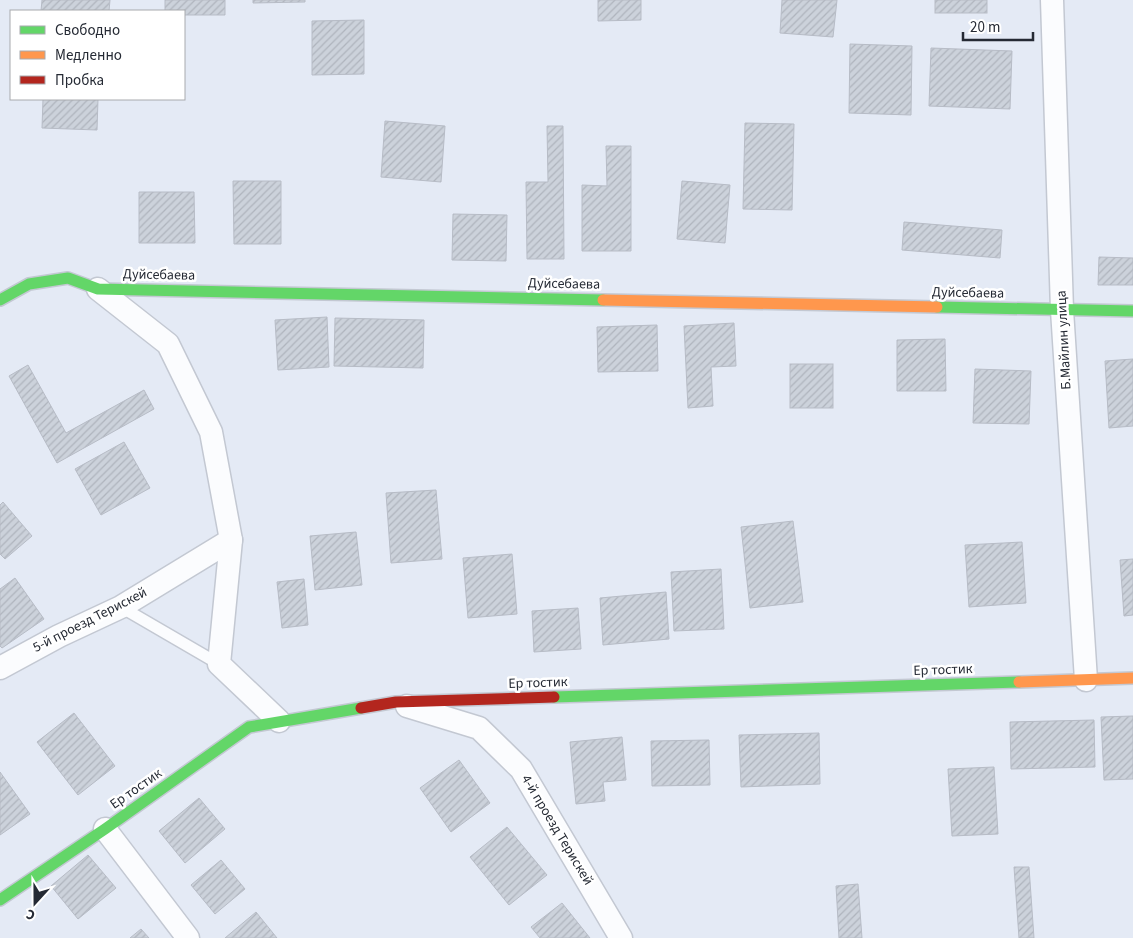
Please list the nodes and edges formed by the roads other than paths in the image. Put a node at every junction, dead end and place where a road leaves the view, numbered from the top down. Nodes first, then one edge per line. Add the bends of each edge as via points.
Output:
1 (1052, 0) edge
2 (98, 289) junction
3 (0, 300) edge
4 (1062, 310) junction
5 (1133, 312) edge
6 (231, 540) junction
7 (121, 607) junction
8 (219, 664) junction
9 (0, 668) edge
10 (1133, 678) edge
11 (1086, 680) junction
12 (396, 702) junction
13 (279, 722) junction
14 (105, 829) junction
15 (0, 900) edge
16 (188, 938) edge
17 (620, 938) edge

1 - 4 street, Б.Майлин улица
2 - 3 street, Дуйсебаева via 68,278 29,284
2 - 4 street, Дуйсебаева
2 - 6 street via 168,344 211,432
4 - 5 street, Дуйсебаева
4 - 11 street, Б.Майлин улица
6 - 7 street, 5-й проезд Терискей
6 - 8 street
7 - 8 lane
7 - 9 street, 5-й проезд Терискей
8 - 13 street
10 - 11 street, Ер тостик
11 - 12 street, Ер тостик
12 - 13 street, Ер тостик
12 - 17 street, 4-й проезд Терискей via 479,728 521,769
13 - 14 street, Ер тостик via 249,727
14 - 15 street, Ер тостик
14 - 16 street

